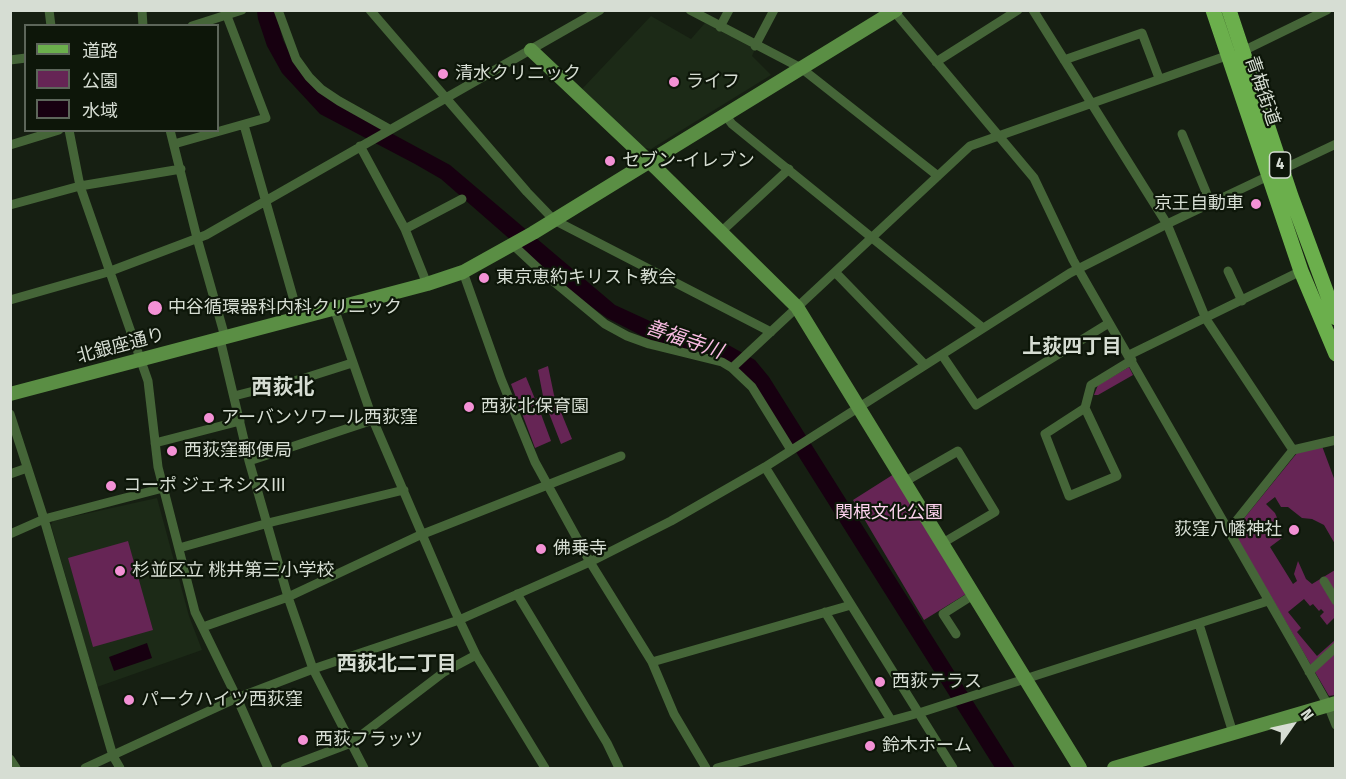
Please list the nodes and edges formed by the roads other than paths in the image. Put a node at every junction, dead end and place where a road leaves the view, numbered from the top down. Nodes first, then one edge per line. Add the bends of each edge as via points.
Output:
1 (242, 10) edge
2 (278, 10) edge
3 (370, 10) edge
4 (600, 10) edge
5 (690, 10) edge
6 (729, 10) edge
7 (774, 10) edge
8 (1018, 10) edge
9 (1213, 10) edge
10 (1229, 10) edge
11 (1327, 10) edge
12 (894, 11) edge
13 (1035, 11) edge
14 (222, 15) edge
15 (197, 24) edge
16 (720, 27) junction
17 (755, 46) junction
18 (531, 50) junction
19 (1236, 53) junction
20 (1064, 60) junction
21 (936, 62) junction
22 (801, 68) junction
23 (1159, 78) junction
24 (447, 97) junction
25 (1090, 104) junction
26 (725, 115) junction
27 (244, 125) junction
28 (387, 130) junction
29 (52, 132) edge
30 (69, 132) edge
31 (171, 132) edge
32 (218, 132) edge
33 (219, 132) edge
34 (1182, 134) dead end
35 (997, 136) junction
36 (174, 144) junction
37 (1335, 144) edge
38 (10, 145) edge
39 (360, 146) junction
40 (649, 162) junction
41 (181, 169) junction
42 (789, 169) junction
43 (1276, 173) junction
44 (938, 176) junction
45 (80, 186) junction
46 (462, 199) dead end
47 (267, 201) junction
48 (1210, 204) junction
49 (10, 205) edge
50 (555, 220) junction
51 (1167, 224) junction
52 (405, 229) junction
53 (722, 231) junction
54 (872, 237) junction
55 (197, 238) junction
56 (514, 245) junction
57 (1078, 268) junction
58 (1228, 271) dead end
59 (1301, 271) junction
60 (108, 272) junction
61 (463, 272) junction
62 (835, 272) junction
63 (427, 284) junction
64 (10, 300) edge
65 (1242, 301) junction
66 (797, 307) junction
67 (334, 309) junction
68 (299, 318) junction
69 (1335, 318) edge
70 (1206, 319) junction
71 (1109, 323) junction
72 (983, 328) junction
73 (771, 332) junction
74 (222, 338) junction
75 (1335, 354) edge
76 (942, 355) junction
77 (1131, 357) junction
78 (140, 360) junction
79 (352, 363) junction
80 (925, 365) junction
81 (733, 367) junction
82 (10, 394) edge
83 (234, 396) junction
84 (858, 407) junction
85 (1085, 408) junction
86 (10, 414) edge
87 (373, 420) junction
88 (240, 421) junction
89 (1335, 440) edge
90 (154, 443) junction
91 (792, 449) junction
92 (1293, 450) junction
93 (621, 456) dead end
94 (249, 461) junction
95 (765, 467) junction
96 (27, 468) junction
97 (10, 474) edge
98 (904, 482) junction
99 (548, 485) junction
100 (163, 488) junction
101 (404, 490) junction
102 (44, 519) junction
103 (267, 525) junction
104 (1229, 530) junction
105 (10, 534) edge
106 (422, 534) junction
107 (941, 544) junction
108 (179, 548) junction
109 (590, 562) junction
110 (1324, 581) dead end
111 (517, 594) junction
112 (973, 595) junction
113 (288, 597) junction
114 (1268, 601) junction
115 (1335, 601) edge
116 (851, 605) junction
117 (825, 612) junction
118 (459, 620) junction
119 (1199, 624) junction
120 (203, 627) junction
121 (956, 634) dead end
122 (1335, 647) edge
123 (476, 655) junction
124 (652, 662) junction
125 (313, 669) junction
126 (1309, 672) junction
127 (1024, 679) junction
128 (237, 698) junction
129 (1332, 704) edge
130 (919, 712) junction
131 (891, 720) junction
132 (1335, 725) edge
133 (1233, 734) junction
134 (351, 743) junction
135 (113, 756) junction
136 (10, 759) edge
137 (16, 768) edge
138 (85, 768) edge
139 (120, 768) edge
140 (268, 768) edge
141 (285, 768) edge
142 (364, 768) edge
143 (545, 768) edge
144 (619, 768) edge
145 (706, 768) edge
146 (717, 768) edge
147 (953, 768) edge
148 (1080, 768) edge
149 (1114, 768) edge

1 - 14 street
2 - 28 street via 296,59 309,77 321,89
3 - 24 street
4 - 18 street
5 - 16 street
6 - 16 street
7 - 17 street
8 - 21 street
9 - 19 main road, 青梅街道 / 4
10 - 19 main road, 青梅街道 / 4
11 - 19 street
12 - 21 street
12 - 22 street, 北銀座通り
13 - 20 street
14 - 15 street
14 - 27 street via 266,118
16 - 17 street
17 - 22 street
18 - 24 street
18 - 40 street
19 - 23 street
19 - 43 main road, 青梅街道 / 4
20 - 23 street via 1142,33
20 - 25 street
21 - 35 street
22 - 26 street, 北銀座通り
22 - 44 street
23 - 25 street
24 - 28 street
24 - 50 street
25 - 35 street
25 - 51 street
26 - 40 street, 北銀座通り
26 - 42 street
27 - 33 street
27 - 47 street
28 - 39 street
29 - 38 street
30 - 45 street
31 - 36 street
32 - 36 street
34 - 48 street
35 - 44 street via 970,146
35 - 57 street via 1034,178
36 - 41 street
37 - 43 street
39 - 47 street
39 - 52 street
40 - 50 street, 北銀座通り
40 - 53 street
41 - 45 street
41 - 55 street
42 - 53 street
42 - 54 street
43 - 48 street
43 - 59 main road, 青梅街道 / 4
43 - 69 main road, 青梅街道 / 4
44 - 54 street
45 - 49 street
45 - 60 street
46 - 52 street
47 - 55 street
47 - 68 street
48 - 51 street
50 - 56 street, 北銀座通り
50 - 73 street
51 - 57 street
51 - 70 street
52 - 63 street
53 - 66 street
54 - 62 street
54 - 72 street
55 - 60 street
55 - 74 street
56 - 61 street, 北銀座通り
56 - 81 street via 605,324 649,344
57 - 71 street
57 - 72 street
58 - 65 street
59 - 65 street
59 - 75 main road, 青梅街道 / 4
60 - 64 street
60 - 78 street
61 - 63 street, 北銀座通り
61 - 99 street via 525,441
62 - 66 street
62 - 80 street
63 - 67 street, 北銀座通り
65 - 70 street
66 - 73 street
66 - 84 street
67 - 68 street, 北銀座通り
67 - 79 street
68 - 74 street, 北銀座通り
70 - 77 street
70 - 92 street
71 - 76 street via 976,405
71 - 77 street
72 - 76 street
73 - 81 street
74 - 78 street, 北銀座通り
74 - 83 street
76 - 80 street
77 - 85 street via 1091,385
77 - 104 street
78 - 82 street, 北銀座通り
78 - 90 street via 147,381
79 - 83 street
79 - 87 street
80 - 84 street
81 - 91 street via 752,387
83 - 88 street
84 - 91 street
84 - 98 street
85 - 85 street via 1045,434 1069,496 1117,476
86 - 96 street
87 - 94 street
87 - 101 street
88 - 90 street
88 - 94 street
89 - 92 street
90 - 100 street
91 - 95 street
92 - 104 street
93 - 99 street
94 - 103 street
95 - 109 street
95 - 116 street
96 - 97 street
96 - 102 street
98 - 107 street
98 - 107 street via 958,451 995,512
99 - 106 street
99 - 109 street
100 - 102 street
100 - 108 street
101 - 103 street
101 - 106 street
102 - 105 street
102 - 135 street
103 - 108 street
103 - 113 street
104 - 114 street
106 - 113 street
106 - 118 street
107 - 112 street
108 - 120 street via 195,612
109 - 111 street
109 - 124 street
110 - 115 street
111 - 118 street
111 - 144 street
112 - 121 street via 943,614
112 - 127 street
113 - 120 street
113 - 125 street
114 - 119 street
114 - 126 street
116 - 117 street
116 - 130 street
117 - 124 street
117 - 131 street
118 - 123 street
118 - 125 street
119 - 127 street
119 - 133 street
120 - 128 street
122 - 126 street
123 - 134 street via 444,672
123 - 143 street
124 - 145 street via 674,714
125 - 128 street
125 - 134 street
126 - 129 street
127 - 130 street
127 - 148 street
128 - 135 street
128 - 140 street
129 - 132 street
129 - 133 street
130 - 131 street
130 - 147 street
131 - 146 street
133 - 149 street
134 - 141 street
134 - 142 street
135 - 138 street
135 - 139 street
136 - 137 street

